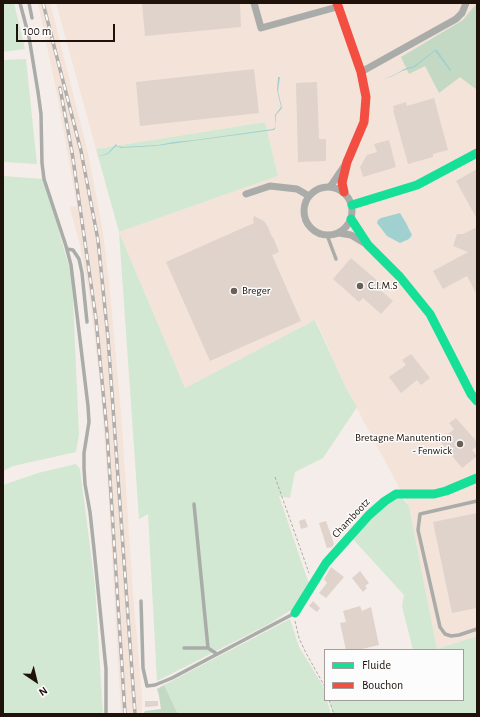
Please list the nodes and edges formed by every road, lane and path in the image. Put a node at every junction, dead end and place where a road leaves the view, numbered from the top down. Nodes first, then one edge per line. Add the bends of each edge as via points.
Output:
1 (20, 3) edge
2 (29, 3) edge
3 (254, 3) edge
4 (466, 3) edge
5 (337, 5) edge
6 (30, 8) junction
7 (22, 10) junction
8 (32, 18) dead end
9 (361, 72) junction
10 (477, 153) edge
11 (347, 162) junction
12 (330, 187) junction
13 (344, 192) junction
14 (246, 194) dead end
15 (309, 196) junction
16 (352, 205) junction
17 (351, 219) junction
18 (338, 233) junction
19 (327, 235) junction
20 (368, 245) junction
21 (67, 249) junction
22 (336, 259) dead end
23 (87, 322) dead end
24 (477, 402) edge
25 (275, 477) dead end
26 (477, 478) edge
27 (477, 501) edge
28 (194, 504) dead end
29 (316, 582) junction
30 (141, 601) dead end
31 (295, 613) junction
32 (477, 629) edge
33 (184, 648) dead end
34 (208, 648) junction
35 (217, 654) junction
36 (153, 685) junction
37 (324, 685) edge
38 (154, 690) dead end
39 (329, 701) edge
40 (106, 714) edge
41 (334, 714) edge

1 - 7 lane
2 - 6 lane
3 - 5 street via 261,28
4 - 9 street via 456,19
5 - 9 street
6 - 7 lane
6 - 8 lane
7 - 21 lane via 34,64 41,114 44,179
9 - 11 street via 366,96 364,122
10 - 16 street via 417,185
11 - 12 street
11 - 13 street via 342,183
12 - 13 street
12 - 15 street via 322,187
13 - 16 street
14 - 15 street via 270,186 297,189
15 - 19 street via 305,202 304,218 313,230
16 - 17 street
17 - 18 street
17 - 20 street
18 - 19 street
18 - 20 street via 351,235
19 - 22 lane
20 - 24 street via 400,277 430,314 470,394
21 - 23 lane via 73,250 79,259
21 - 40 lane via 88,406 89,422 84,468 106,669
25 - 29 path via 309,572
26 - 29 street, Chambootz via 434,494 396,494 385,501 326,563
27 - 32 lane via 420,514 418,530 440,627 445,634 451,636
28 - 34 lane
29 - 31 street, Chambootz
30 - 36 lane via 143,668 147,686
31 - 35 lane
31 - 37 path via 299,638
33 - 34 lane
34 - 35 lane
35 - 36 lane
36 - 38 lane
39 - 41 path

